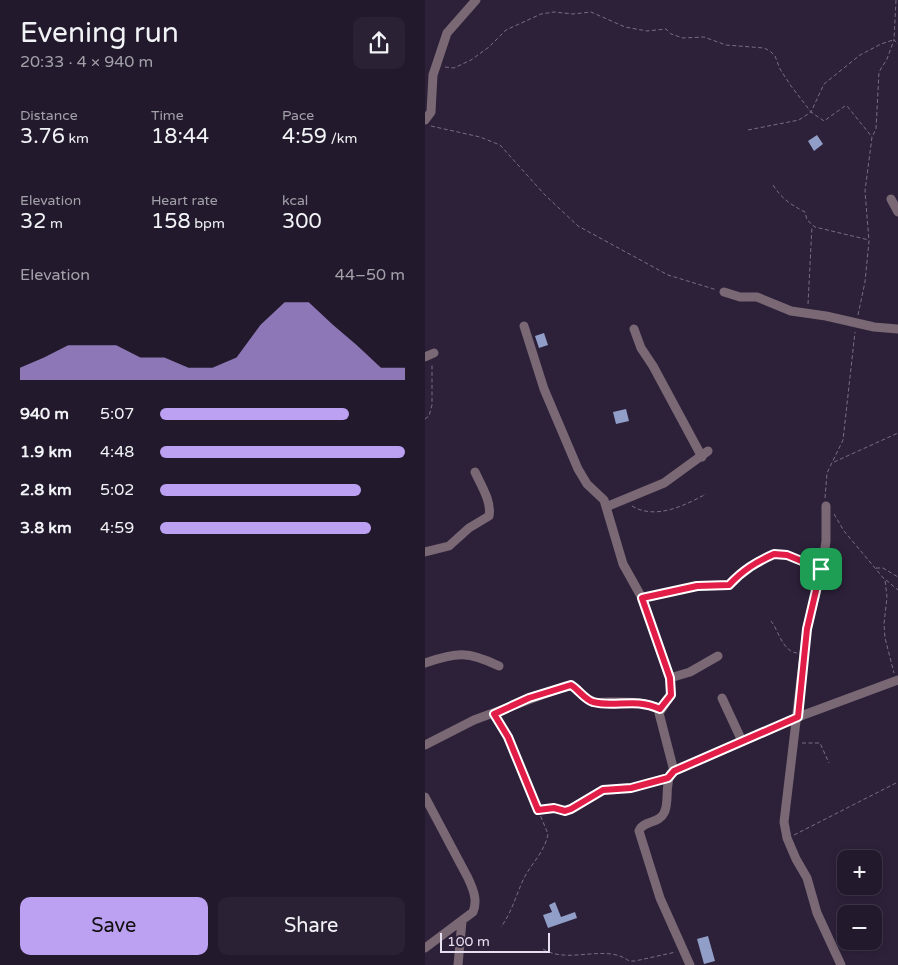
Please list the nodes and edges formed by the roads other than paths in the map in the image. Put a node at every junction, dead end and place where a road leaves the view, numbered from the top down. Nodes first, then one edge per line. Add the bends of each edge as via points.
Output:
1 (476, 0) edge
2 (425, 120) edge
3 (891, 199) dead end
4 (898, 212) edge
5 (724, 292) road end
6 (524, 326) dead end
7 (634, 329) dead end
8 (898, 329) edge
9 (434, 353) road end
10 (425, 357) edge
11 (475, 472) dead end
12 (826, 506) road end
13 (606, 507) junction
14 (425, 552) edge
15 (718, 656) dead end
16 (425, 664) edge
17 (499, 666) dead end
18 (670, 678) junction
19 (897, 682) edge
20 (721, 698) dead end
21 (660, 709) junction
22 (798, 717) junction
23 (742, 741) junction
24 (425, 745) edge
25 (671, 774) junction
26 (425, 797) edge
27 (462, 921) junction
28 (425, 948) edge
29 (458, 965) edge
30 (690, 965) edge
31 (841, 965) edge

1 - 2 street via 447,33 433,81 433,105
3 - 4 street
5 - 8 street via 739,297 757,297 785,309
6 - 13 street via 545,389 578,469
7 - 13 street via 641,348 705,454 664,484
9 - 10 street
11 - 14 street via 489,516 449,546
12 - 22 street via 826,541 807,629
13 - 18 street via 623,564 642,598
15 - 18 street via 690,672
16 - 17 street via 462,653
18 - 21 street via 671,695
19 - 22 street
20 - 23 street
21 - 24 street via 638,702 591,701 571,685 474,720
21 - 25 street
22 - 23 street
22 - 31 street via 785,822 787,838 807,878 817,913
23 - 25 street
25 - 30 street via 663,815 639,831 660,898
26 - 27 street via 473,890 475,907
27 - 28 street
27 - 29 street

